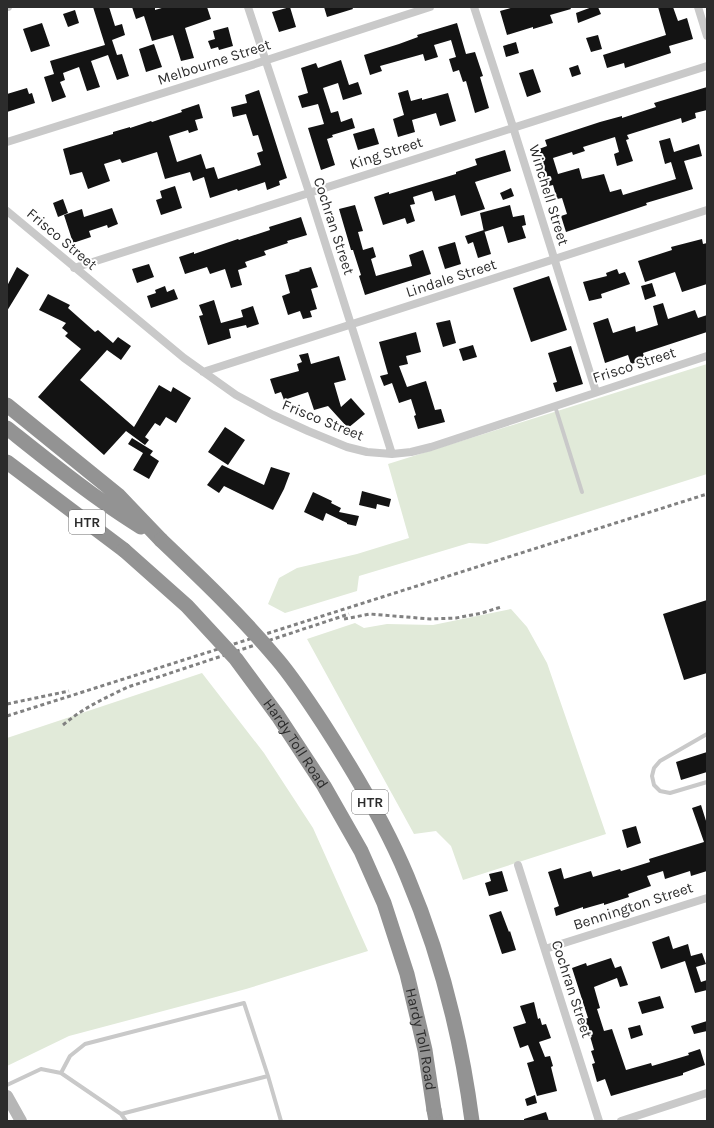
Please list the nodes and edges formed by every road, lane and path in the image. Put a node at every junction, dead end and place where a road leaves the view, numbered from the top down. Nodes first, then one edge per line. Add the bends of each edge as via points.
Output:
1 (248, 7) edge
2 (430, 7) edge
3 (474, 7) edge
4 (698, 7) edge
5 (707, 36) edge
6 (266, 60) junction
7 (707, 66) edge
8 (513, 127) junction
9 (7, 142) edge
10 (309, 192) junction
11 (707, 210) edge
12 (7, 211) edge
13 (554, 260) junction
14 (74, 268) junction
15 (351, 325) junction
16 (707, 356) edge
17 (203, 372) junction
18 (596, 392) junction
19 (7, 405) edge
20 (555, 406) junction
21 (7, 428) edge
22 (392, 454) junction
23 (7, 462) edge
24 (582, 492) dead end
25 (161, 540) junction
26 (707, 734) edge
27 (707, 782) edge
28 (518, 865) dead end
29 (707, 898) edge
30 (545, 949) junction
31 (61, 1073) junction
32 (268, 1076) junction
33 (7, 1085) edge
34 (707, 1093) edge
35 (7, 1096) edge
36 (121, 1114) junction
37 (21, 1121) edge
38 (126, 1121) edge
39 (281, 1121) edge
40 (436, 1121) edge
41 (472, 1121) edge
42 (599, 1121) edge
43 (621, 1121) edge

1 - 6 street, Cochran Street
2 - 6 street, Melbourne Street
3 - 8 street, Winchell Street
4 - 5 street
6 - 9 street, Melbourne Street
6 - 10 street, Cochran Street
7 - 8 street, King Street
8 - 10 street, King Street
8 - 13 street, Winchell Street
10 - 14 street, King Street
10 - 15 street, Cochran Street
11 - 13 street, Lindale Street
12 - 14 street, Frisco Street
13 - 15 street, Lindale Street
13 - 18 street, Winchell Street
14 - 17 street, Frisco Street
15 - 17 street, Lindale Street
15 - 22 street, Cochran Street
16 - 18 street, Frisco Street
17 - 22 street, Frisco Street via 236,395 308,431 347,447
18 - 20 street, Frisco Street
19 - 25 highway via 118,495
20 - 22 street, Frisco Street via 430,447
20 - 24 lane
21 - 25 highway via 109,507
23 - 40 highway, Hardy Toll Road / HTR, bridge via 124,550 187,606 236,658 278,716 361,852 384,903 407,974 425,1050
25 - 41 highway, HTR, bridge via 239,616 278,660 349,764 390,839 408,876 450,1001
26 - 27 lane via 660,761 652,776 654,785 660,791 670,793
28 - 30 street, Cochran Street
29 - 30 street, Bennington Street
30 - 42 street, Cochran Street
31 - 32 lane via 70,1056 85,1044 244,1003
31 - 33 lane via 41,1069
31 - 36 lane
32 - 36 lane
32 - 39 lane
34 - 43 street
35 - 37 main road
36 - 38 lane

